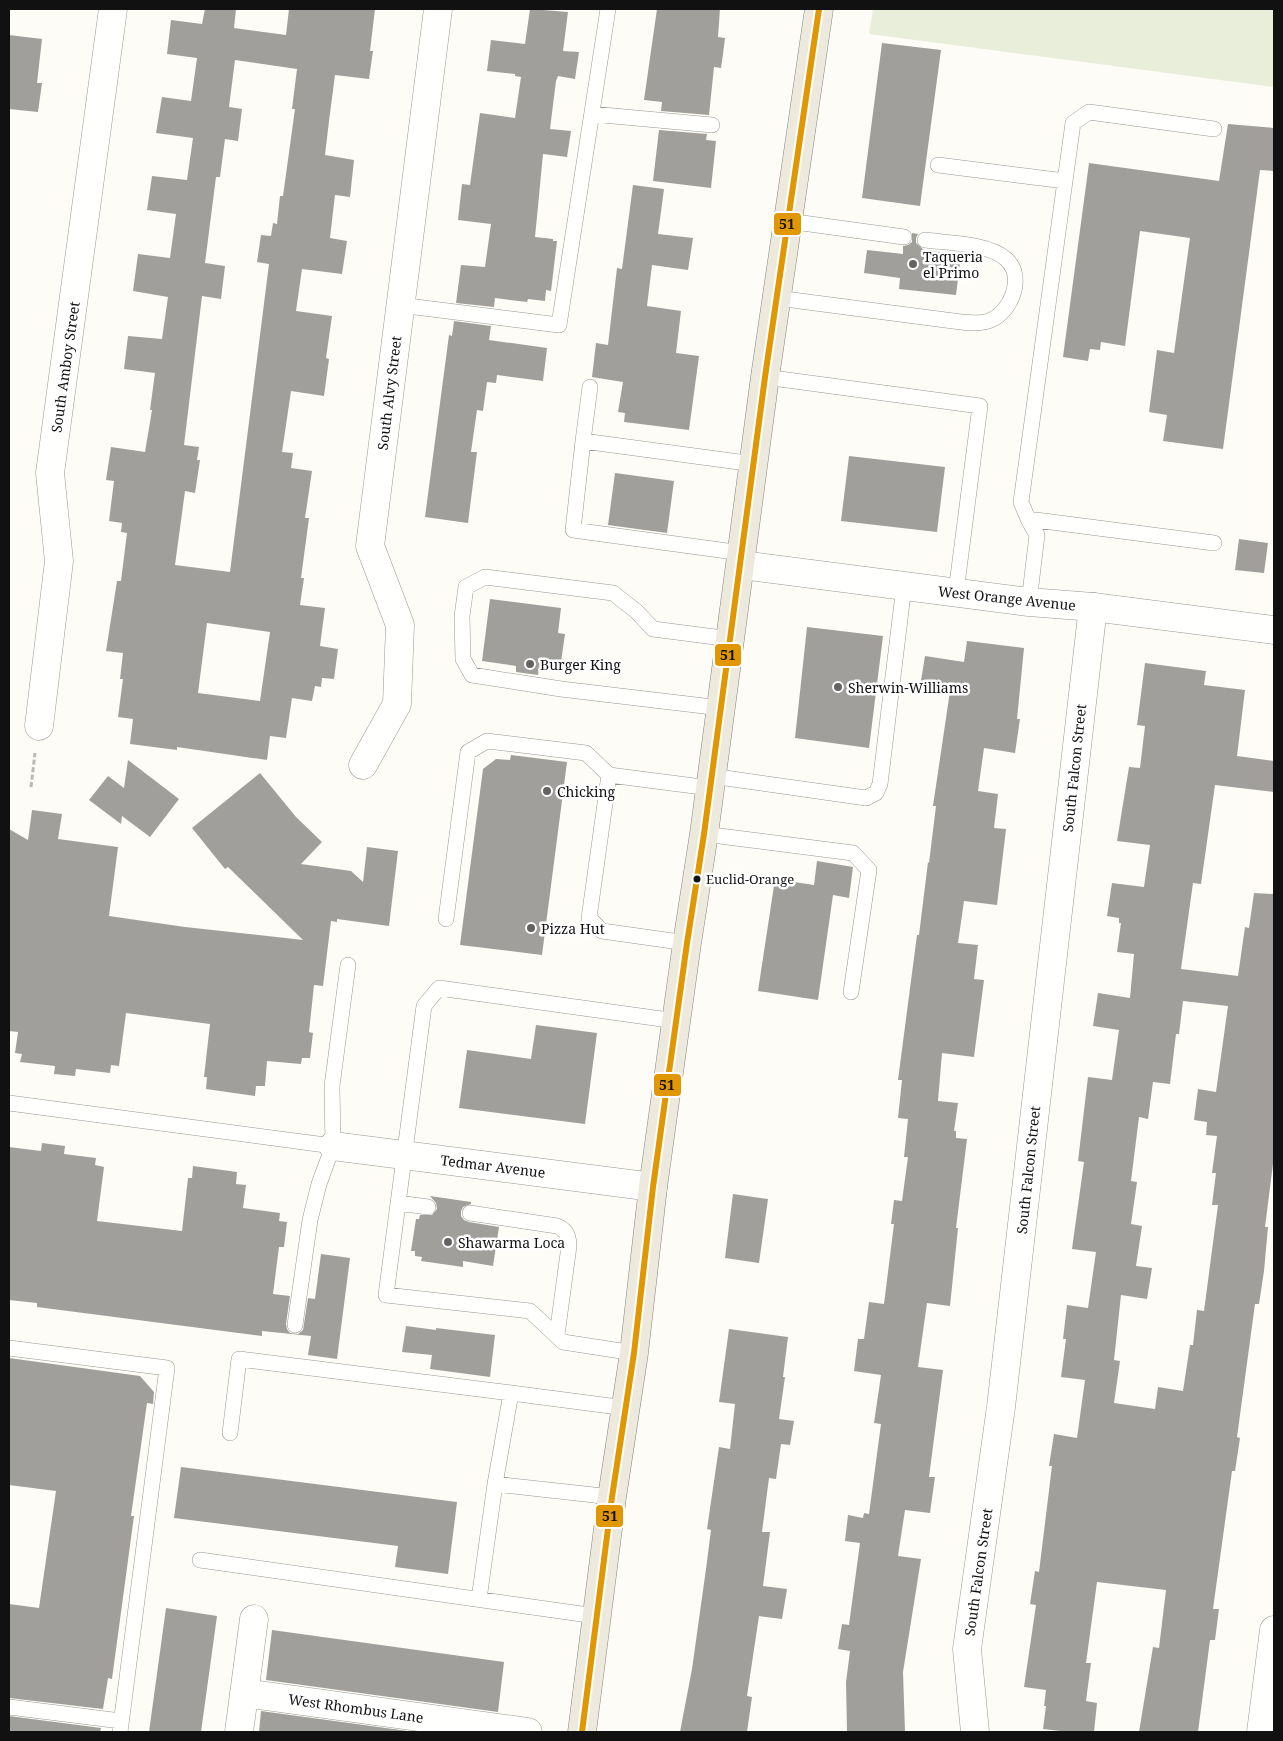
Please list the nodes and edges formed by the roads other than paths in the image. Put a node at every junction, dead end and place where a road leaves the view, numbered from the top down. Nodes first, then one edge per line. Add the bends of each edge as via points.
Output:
1 (113, 9) edge
2 (438, 9) edge
3 (608, 9) edge
4 (819, 9) edge
5 (592, 114) junction
6 (712, 125) dead end
7 (1214, 128) dead end
8 (938, 164) dead end
9 (1065, 182) junction
10 (788, 221) junction
11 (904, 237) dead end
12 (925, 240) dead end
13 (777, 298) junction
14 (400, 305) junction
15 (765, 377) junction
16 (590, 387) dead end
17 (583, 441) junction
18 (754, 464) junction
19 (1028, 519) junction
20 (1214, 543) dead end
21 (741, 559) junction
22 (904, 586) junction
23 (956, 592) junction
24 (1029, 602) junction
25 (1093, 607) junction
26 (1274, 630) edge
27 (731, 639) junction
28 (721, 708) junction
29 (39, 726) road end
30 (363, 766) dead end
31 (609, 775) junction
32 (711, 782) junction
33 (704, 834) junction
34 (446, 919) dead end
35 (687, 943) junction
36 (348, 965) dead end
37 (851, 992) dead end
38 (676, 1021) junction
39 (9, 1103) edge
40 (333, 1146) junction
41 (404, 1155) junction
42 (653, 1187) junction
43 (398, 1203) junction
44 (428, 1207) dead end
45 (470, 1213) dead end
46 (295, 1325) dead end
47 (556, 1335) junction
48 (9, 1348) edge
49 (634, 1353) junction
50 (511, 1393) junction
51 (626, 1408) junction
52 (230, 1433) dead end
53 (495, 1484) junction
54 (612, 1497) junction
55 (200, 1560) dead end
56 (480, 1599) junction
57 (596, 1616) junction
58 (254, 1620) dead end
59 (1274, 1630) edge
60 (244, 1693) junction
61 (9, 1707) edge
62 (121, 1727) edge
63 (239, 1732) edge
64 (528, 1732) edge
65 (582, 1732) edge
66 (975, 1732) edge
67 (1261, 1732) edge

1 - 29 street, South Amboy Street via 50,473 59,561
2 - 14 street, South Alvy Street
3 - 5 lane
4 - 10 main road
5 - 6 lane
5 - 14 lane via 559,325
7 - 9 lane via 1089,112 1073,123
8 - 9 lane
9 - 19 lane via 1021,502
10 - 11 lane
10 - 13 main road
12 - 13 lane via 985,248 1007,260 1015,277 1014,288 1007,307 1000,315 990,321 961,322
13 - 15 main road
14 - 30 street, South Alvy Street via 370,546 400,625 396,704
15 - 18 main road
15 - 23 lane via 980,406
16 - 17 lane
17 - 18 lane
17 - 21 lane via 573,530
18 - 21 main road
19 - 20 lane
19 - 24 lane via 1037,535
21 - 22 street, West Orange Avenue
21 - 27 main road
22 - 23 street, West Orange Avenue
22 - 32 lane via 880,784 876,792 866,798
23 - 24 street, West Orange Avenue
24 - 25 street, West Orange Avenue
25 - 26 street, West Orange Avenue
25 - 66 street, South Falcon Street via 1001,1408 968,1649
27 - 28 main road
27 - 28 lane via 653,629 613,593 484,576 466,587 462,616 463,659 472,675
28 - 32 main road
31 - 32 lane
31 - 34 lane via 586,753 487,741 468,752
31 - 35 lane via 589,918 602,931
32 - 33 main road
33 - 35 main road
33 - 37 lane via 854,854 869,870
35 - 38 main road
36 - 40 lane via 332,1086
38 - 41 lane via 439,988 424,1006
38 - 42 main road
39 - 40 lane
40 - 41 street, Tedmar Avenue
40 - 46 lane via 310,1220
41 - 42 street, Tedmar Avenue
41 - 43 lane
42 - 49 main road
43 - 44 lane
43 - 47 lane via 386,1295 530,1311
45 - 47 lane via 563,1228 569,1246
47 - 49 lane via 563,1342
48 - 62 lane via 167,1368
49 - 51 main road
50 - 51 lane
50 - 52 lane via 239,1359
50 - 53 lane
51 - 54 main road
53 - 54 lane
53 - 56 lane
54 - 57 main road
55 - 56 lane
56 - 57 lane
57 - 65 main road
58 - 60 street
59 - 67 street
60 - 63 street
60 - 64 street, West Rhombus Lane
61 - 62 lane

